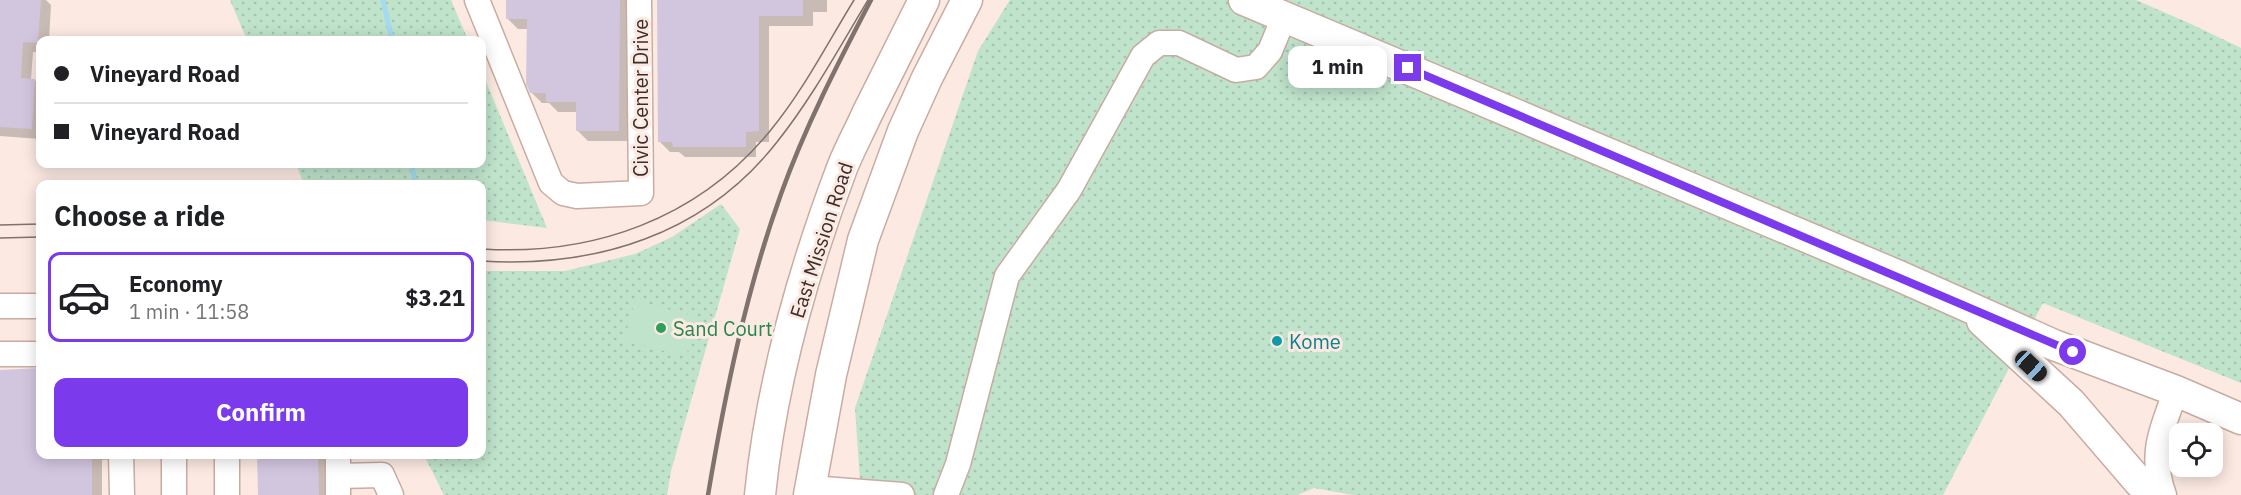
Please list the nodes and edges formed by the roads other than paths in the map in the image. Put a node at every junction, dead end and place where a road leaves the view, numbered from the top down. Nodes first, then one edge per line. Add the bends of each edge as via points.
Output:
1 (477, 0) edge
2 (639, 0) edge
3 (907, 0) edge
4 (924, 0) edge
5 (967, 0) edge
6 (1244, 0) edge
7 (1284, 17) junction
8 (843, 166) junction
9 (1964, 305) junction
10 (0, 306) edge
11 (36, 306) edge
12 (0, 354) edge
13 (36, 354) edge
14 (2176, 391) junction
15 (2241, 419) edge
16 (121, 459) edge
17 (174, 459) edge
18 (227, 459) edge
19 (338, 475) edge
20 (809, 492) edge
21 (122, 495) edge
22 (174, 495) edge
23 (227, 495) edge
24 (391, 495) edge
25 (760, 495) edge
26 (902, 495) edge
27 (946, 495) edge
28 (2154, 495) edge
29 (2164, 495) edge

1 - 2 street, Civic Center Drive via 552,183 563,193 588,197 640,193
3 - 8 main road via 883,48
4 - 8 main road, East Mission Road
5 - 20 main road, East Mission Road via 903,131 863,240 831,375
6 - 7 main road
7 - 9 main road
7 - 27 street via 1270,51 1256,67 1236,70 1179,43 1159,43 1143,56 1069,190 1007,276 958,464
8 - 25 main road, East Mission Road via 795,317 775,402
9 - 14 main road via 2054,345
9 - 28 main road via 2071,403
10 - 11 street
12 - 13 street
14 - 15 main road
14 - 29 street via 2157,447 2159,482
16 - 21 street
17 - 22 street
18 - 23 street
19 - 24 street via 382,475
20 - 26 street

